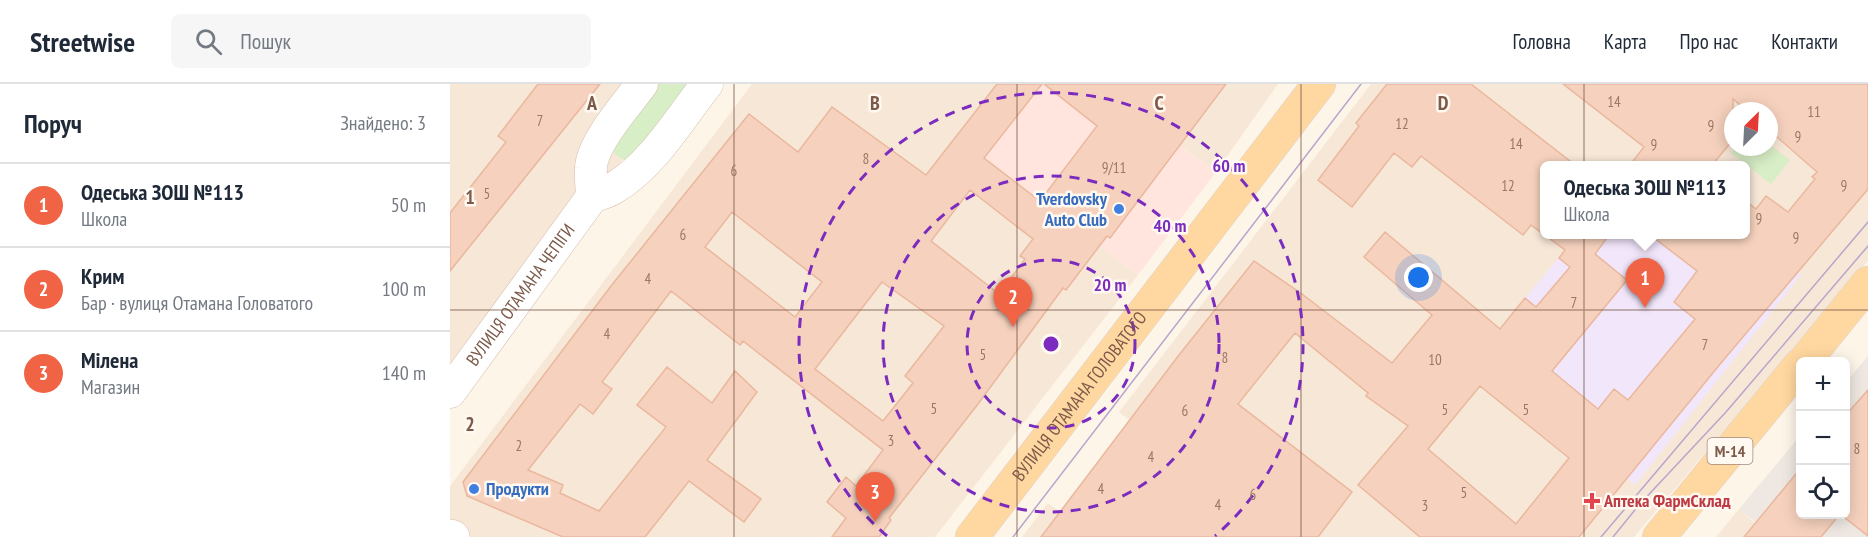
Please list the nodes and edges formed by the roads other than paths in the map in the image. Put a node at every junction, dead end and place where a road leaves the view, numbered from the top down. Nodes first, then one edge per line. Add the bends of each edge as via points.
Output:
1 (642, 84) edge
2 (707, 84) edge
3 (1319, 84) edge
4 (592, 197) junction
5 (1868, 283) edge
6 (1807, 357) edge
7 (1796, 370) edge
8 (450, 392) edge
9 (972, 537) edge
10 (1659, 537) edge

1 - 4 street via 599,146 591,166
2 - 4 street via 647,162 612,190
3 - 9 main road, ВУЛИЦЯ ОТАМАНА ГОЛОВАТОГО
4 - 8 street, ВУЛИЦЯ ОТАМАНА ЧЕПІГИ
5 - 6 main road
7 - 10 main road, М-14

